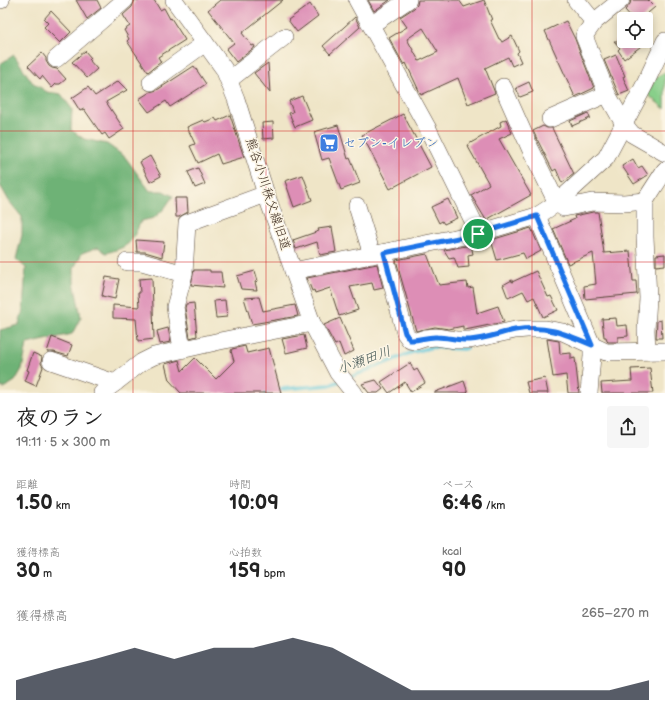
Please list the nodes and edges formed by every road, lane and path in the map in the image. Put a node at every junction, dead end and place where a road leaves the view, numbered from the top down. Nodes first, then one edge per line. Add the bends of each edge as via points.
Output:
1 (125, 0) edge
2 (357, 0) edge
3 (408, 0) edge
4 (576, 0) edge
5 (621, 0) edge
6 (176, 1) edge
7 (594, 22) junction
8 (371, 25) junction
9 (284, 37) dead end
10 (665, 40) edge
11 (205, 43) junction
12 (56, 59) dead end
13 (229, 80) junction
14 (151, 82) dead end
15 (503, 87) dead end
16 (607, 94) junction
17 (550, 119) dead end
18 (624, 124) junction
19 (665, 153) edge
20 (665, 170) edge
21 (266, 194) junction
22 (645, 201) junction
23 (557, 203) junction
24 (357, 206) dead end
25 (537, 216) junction
26 (478, 234) junction
27 (378, 254) junction
28 (127, 262) dead end
29 (293, 271) junction
30 (184, 274) junction
31 (312, 323) junction
32 (592, 345) junction
33 (182, 349) junction
34 (647, 350) junction
35 (665, 350) edge
36 (51, 361) dead end
37 (115, 382) junction
38 (102, 393) edge
39 (354, 393) edge
40 (589, 393) edge

1 - 12 street
2 - 8 street
3 - 8 street
4 - 7 street
5 - 7 street
6 - 11 street, 熊谷小川秩父線旧道
7 - 16 street via 584,36
8 - 26 street via 427,127
9 - 13 street
10 - 18 street via 646,84
11 - 13 street, 熊谷小川秩父線旧道
11 - 14 street
13 - 21 street, 熊谷小川秩父線旧道
15 - 23 street
16 - 17 street
16 - 18 street
18 - 19 street via 632,134
18 - 23 street via 606,158
20 - 22 street
21 - 29 street, 熊谷小川秩父線旧道
21 - 30 street via 188,223
22 - 23 street via 592,202 564,208
22 - 34 street
23 - 25 street
24 - 27 street
25 - 26 street
25 - 32 street
26 - 27 street
27 - 29 street
27 - 32 street via 405,333 410,340 436,337 470,340 515,330 540,329 563,332
28 - 30 street via 142,262
29 - 31 street, 熊谷小川秩父線旧道
30 - 33 street via 175,307
31 - 33 street
31 - 39 street, 熊谷小川秩父線旧道 via 338,373
32 - 34 street via 606,352
32 - 40 street
33 - 37 street via 154,356
34 - 35 street
36 - 37 street
37 - 38 street

